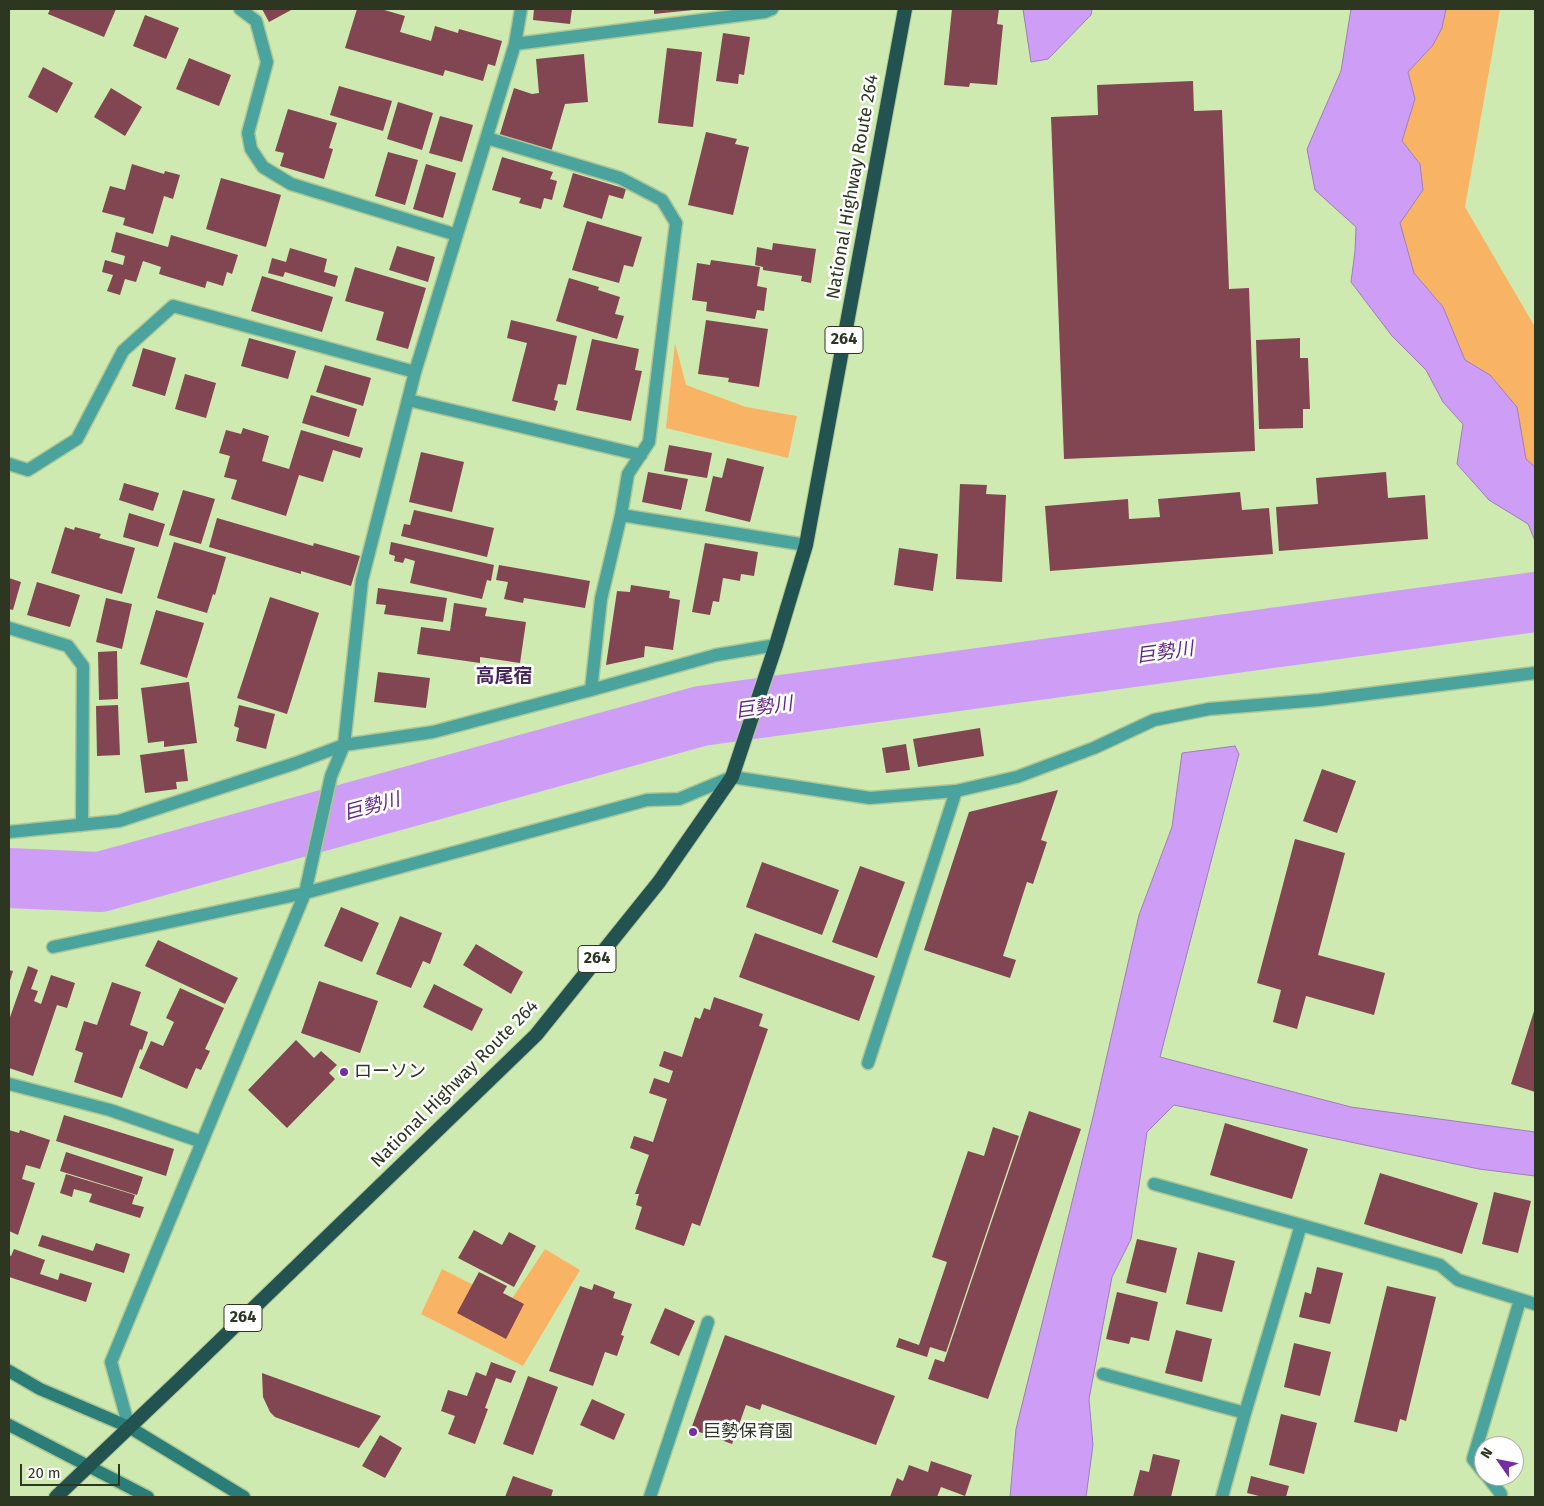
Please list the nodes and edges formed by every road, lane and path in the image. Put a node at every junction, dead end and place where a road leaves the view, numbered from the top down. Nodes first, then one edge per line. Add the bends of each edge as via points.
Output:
1 (240, 9) edge
2 (521, 9) edge
3 (772, 9) edge
4 (905, 9) edge
5 (516, 44) junction
6 (487, 138) junction
7 (457, 235) junction
8 (415, 372) junction
9 (408, 400) junction
10 (640, 455) junction
11 (9, 464) edge
12 (621, 515) junction
13 (806, 545) junction
14 (9, 628) edge
15 (776, 645) junction
16 (1535, 673) edge
17 (591, 690) junction
18 (344, 745) junction
19 (732, 777) junction
20 (956, 791) junction
21 (82, 825) junction
22 (9, 832) edge
23 (305, 893) junction
24 (53, 947) dead end
25 (868, 1063) dead end
26 (9, 1084) edge
27 (202, 1142) junction
28 (1154, 1184) dead end
29 (1302, 1225) junction
30 (1520, 1300) junction
31 (1535, 1304) edge
32 (708, 1322) dead end
33 (9, 1371) edge
34 (1103, 1374) dead end
35 (1245, 1413) junction
36 (9, 1425) edge
37 (129, 1427) junction
38 (1480, 1436) edge
39 (87, 1467) junction
40 (1495, 1486) edge
41 (56, 1497) edge
42 (148, 1497) edge
43 (244, 1497) edge
44 (650, 1497) edge
45 (1222, 1497) edge
46 (1500, 1497) edge

1 - 7 street via 256,21 267,62 248,133 251,150 262,167 291,184
2 - 5 street
3 - 5 street
4 - 13 highway, National Highway Route 264 / 264
5 - 6 street
6 - 7 street
6 - 10 street via 620,178 662,200 676,223 649,442
7 - 8 street
8 - 9 street
8 - 11 street via 173,306 123,351 78,439 28,470
9 - 10 street
9 - 18 street via 362,580
10 - 12 street via 628,474
12 - 13 street
12 - 17 street via 601,599
13 - 15 highway, National Highway Route 264 / 264
14 - 21 street via 68,646 83,666
15 - 17 street via 716,655
15 - 19 highway, National Highway Route 264 / 264
16 - 20 street via 1319,700 1209,709 1154,720 1094,748 1017,777
17 - 18 street via 433,732
18 - 21 street via 119,821
18 - 23 street via 331,776
19 - 20 street via 870,798
19 - 23 street via 679,800 646,800
19 - 37 highway, National Highway Route 264 / 264 via 659,882 536,1034
20 - 25 street
21 - 22 street
23 - 24 street
23 - 27 street
26 - 27 street via 110,1110
27 - 37 street via 111,1362
28 - 29 street
29 - 30 street via 1440,1265 1458,1280
29 - 35 street
30 - 31 street
30 - 38 street
32 - 44 street
33 - 37 main road via 40,1389
34 - 35 street
35 - 45 street
36 - 39 main road
37 - 39 highway, National Highway Route 264 / 264
37 - 43 main road
39 - 41 highway, National Highway Route 264 / 264
39 - 42 main road
40 - 46 street

